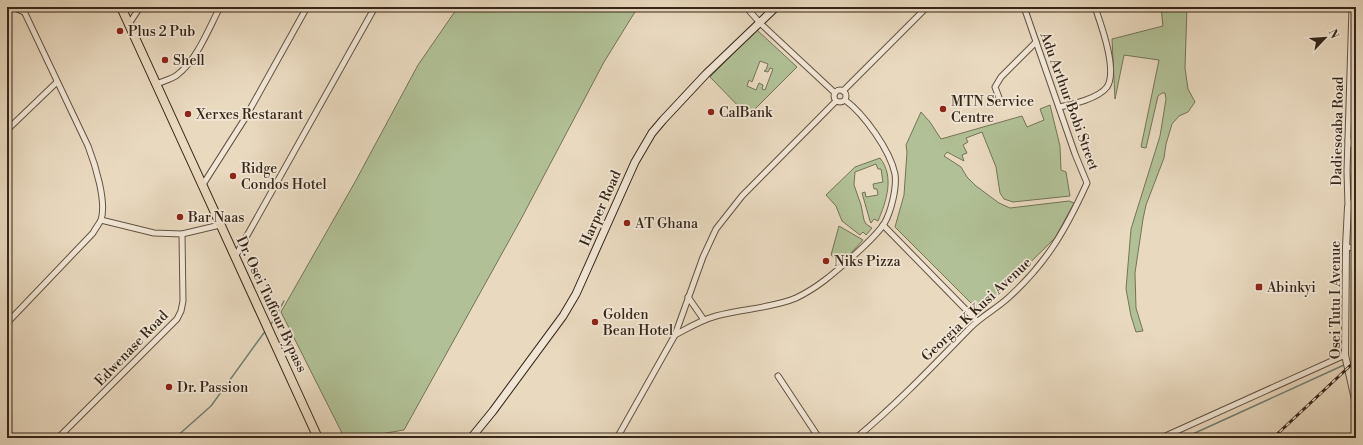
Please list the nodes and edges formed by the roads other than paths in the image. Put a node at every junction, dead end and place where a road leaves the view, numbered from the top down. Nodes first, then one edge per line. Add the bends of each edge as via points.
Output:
1 (13, 7) edge
2 (121, 7) edge
3 (140, 7) edge
4 (220, 7) edge
5 (307, 7) edge
6 (375, 7) edge
7 (746, 7) edge
8 (776, 7) edge
9 (927, 7) edge
10 (1024, 7) edge
11 (1095, 7) edge
12 (1352, 7) edge
13 (23, 9) edge
14 (760, 23) junction
15 (129, 24) junction
16 (1036, 42) junction
17 (57, 82) junction
18 (157, 84) junction
19 (843, 91) junction
20 (835, 93) junction
21 (845, 100) junction
22 (836, 101) junction
23 (1001, 103) dead end
24 (1059, 107) junction
25 (7, 130) edge
26 (1348, 140) junction
27 (1356, 149) edge
28 (202, 186) junction
29 (1356, 199) edge
30 (1079, 202) joint
31 (1348, 206) junction
32 (101, 220) junction
33 (220, 225) junction
34 (883, 225) junction
35 (182, 234) junction
36 (1346, 246) junction
37 (1356, 248) edge
38 (235, 257) junction
39 (688, 297) junction
40 (704, 320) junction
41 (977, 321) junction
42 (7, 323) edge
43 (675, 335) junction
44 (1345, 355) junction
45 (778, 376) dead end
46 (1356, 404) edge
47 (474, 437) edge
48 (58, 438) edge
49 (318, 438) edge
50 (617, 438) edge
51 (818, 438) edge
52 (856, 438) edge
53 (1161, 438) edge

1 - 13 street
2 - 15 highway, Dr. Osei Tuffour Bypass
3 - 15 street
4 - 18 street via 186,67 176,76
5 - 28 street via 244,120
6 - 38 street
7 - 14 street
8 - 14 main road, Harper Road
9 - 19 street
10 - 16 street, Adu Arthur Bobi Street
11 - 24 street via 1105,34 1110,79 1106,88 1093,97
12 - 26 street, Dadiesoaba Road
13 - 17 street
14 - 20 street
14 - 47 main road, Harper Road via 706,74 652,133 635,162 576,294
15 - 18 highway, Dr. Osei Tuffour Bypass
16 - 23 street via 1001,77 995,87
16 - 24 street, Adu Arthur Bobi Street
17 - 25 street
17 - 32 street via 95,163 103,202
18 - 28 highway, Dr. Osei Tuffour Bypass
19 - 20 street
19 - 21 street via 846,94
20 - 22 street
21 - 22 street
21 - 34 street via 866,120 892,162 895,188 890,210
22 - 39 street via 723,218 703,257
24 - 30 street, Adu Arthur Bobi Street via 1087,183
26 - 27 street
26 - 31 street, Dadiesoaba Road
28 - 33 highway, Dr. Osei Tuffour Bypass
29 - 31 street
30 - 41 street, Georgia K Kusi Avenue via 1057,243 1039,266 1008,298
31 - 36 street, Osei Tutu I Avenue
32 - 35 street via 154,233
32 - 42 street via 93,233
33 - 35 street
33 - 38 highway, Dr. Osei Tuffour Bypass
34 - 40 street via 866,244 818,286 795,298
34 - 41 street
35 - 48 street, Edwenase Road via 183,301 177,319
36 - 37 street
36 - 44 street, Osei Tutu I Avenue
38 - 49 highway, Dr. Osei Tuffour Bypass
39 - 40 street
39 - 43 street
40 - 43 street
41 - 52 street, Georgia K Kusi Avenue via 900,400
43 - 50 street
44 - 46 street, Osei Tutu I Avenue
44 - 53 street
45 - 51 street

